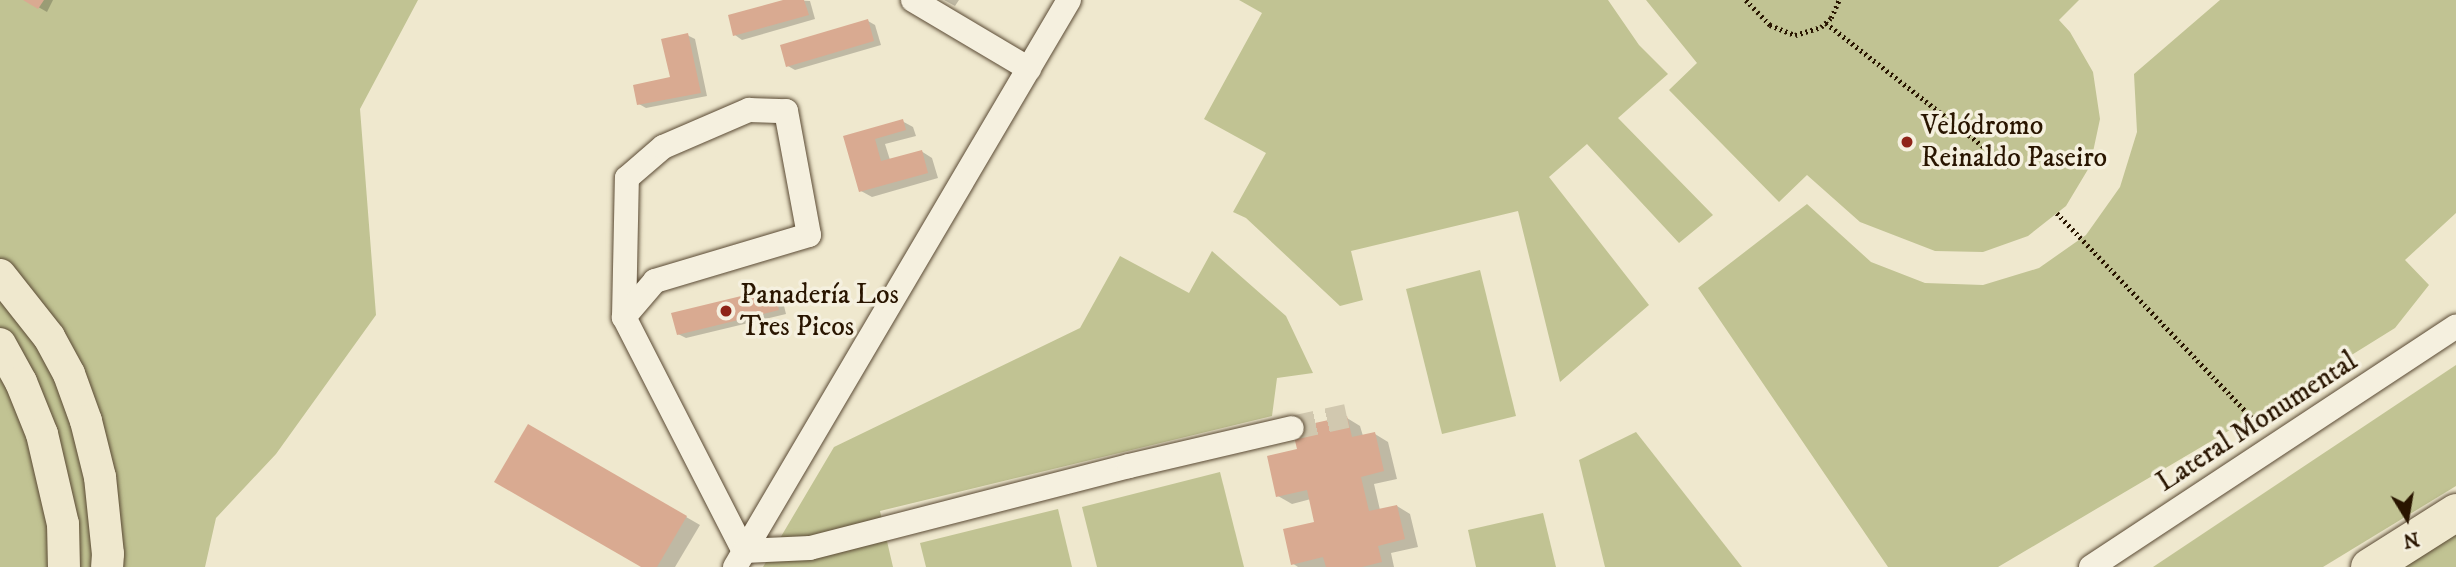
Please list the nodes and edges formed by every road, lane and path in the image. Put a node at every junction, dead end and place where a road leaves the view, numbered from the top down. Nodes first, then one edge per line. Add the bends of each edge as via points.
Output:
1 (913, 0) edge
2 (1069, 0) edge
3 (1746, 0) edge
4 (1839, 0) edge
5 (1826, 23) junction
6 (1029, 69) junction
7 (2012, 169) dead end
8 (2057, 213) dead end
9 (0, 275) edge
10 (624, 317) junction
11 (2456, 326) edge
12 (0, 344) edge
13 (1292, 428) tunnel mouth
14 (2277, 444) junction
15 (2456, 512) edge
16 (739, 559) edge
17 (64, 567) edge
18 (107, 567) edge
19 (2091, 567) edge
20 (2369, 567) edge

1 - 6 street
2 - 6 street
3 - 5 path via 1782,32 1809,33
4 - 5 path
5 - 7 path
6 - 16 street
8 - 14 path
9 - 18 main road via 49,337 69,374 100,477
10 - 10 street via 655,281 809,235 786,111 750,110 663,147 626,178
10 - 16 street
11 - 14 street, Lateral Monumental
12 - 17 main road via 42,435 63,524
13 - 16 street via 810,548
14 - 19 street, Lateral Monumental
15 - 20 highway

